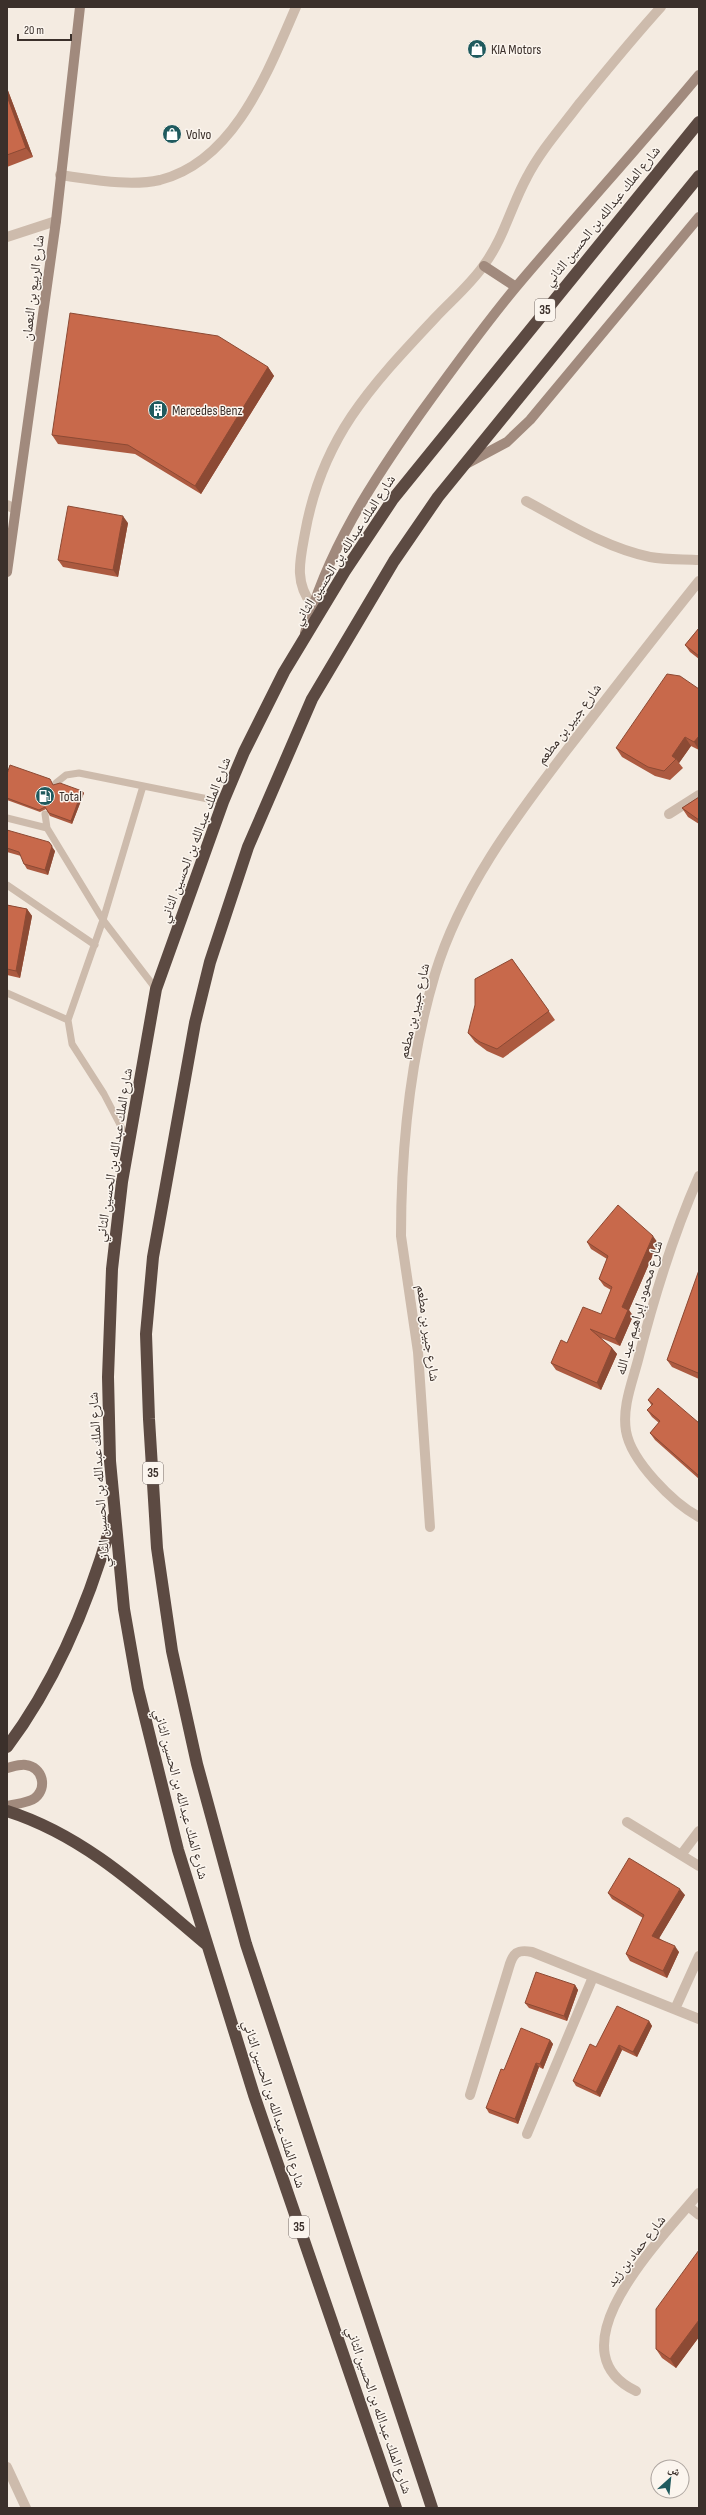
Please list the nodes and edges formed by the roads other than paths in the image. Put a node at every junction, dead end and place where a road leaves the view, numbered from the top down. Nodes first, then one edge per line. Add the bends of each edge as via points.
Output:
1 (80, 7) edge
2 (296, 7) edge
3 (661, 7) edge
4 (699, 75) edge
5 (699, 122) edge
6 (60, 175) junction
7 (699, 176) edge
8 (699, 218) edge
9 (56, 221) junction
10 (7, 237) edge
11 (484, 266) junction
12 (516, 288) junction
13 (460, 467) junction
14 (526, 501) dead end
15 (11, 507) edge
16 (699, 560) edge
17 (7, 572) edge
18 (699, 581) edge
19 (312, 605) junction
20 (303, 640) junction
21 (56, 783) edge
22 (143, 786) junction
23 (699, 795) edge
24 (224, 802) junction
25 (45, 814) edge
26 (669, 814) dead end
27 (7, 818) edge
28 (47, 828) junction
29 (7, 885) edge
30 (103, 920) junction
31 (95, 944) junction
32 (156, 989) junction
33 (7, 993) edge
34 (68, 1020) junction
35 (129, 1142) junction
36 (699, 1176) edge
37 (115, 1512) junction
38 (699, 1517) edge
39 (430, 1527) dead end
40 (7, 1747) edge
41 (7, 1768) edge
42 (7, 1806) edge
43 (7, 1811) edge
44 (627, 1822) dead end
45 (699, 1831) edge
46 (681, 1855) junction
47 (699, 1866) edge
48 (207, 1945) junction
49 (699, 1956) edge
50 (593, 1977) junction
51 (675, 2009) junction
52 (699, 2019) edge
53 (470, 2095) dead end
54 (527, 2134) dead end
55 (699, 2193) edge
56 (688, 2206) junction
57 (699, 2215) edge
58 (636, 2391) dead end
59 (7, 2467) edge
60 (26, 2508) edge
61 (396, 2508) edge
62 (432, 2508) edge

1 - 6 main road, شارع الربيع بن النعمان
2 - 6 street via 271,65 246,108 208,156 174,175 151,181 102,181
3 - 11 street via 626,46 544,148 526,178 501,237
4 - 12 main road
5 - 20 highway, شارع الملك عبدالله بن الحسين الثاني / 35 via 393,499
6 - 9 main road, شارع الربيع بن النعمان
7 - 13 highway, شارع الملك عبدالله بن الحسين الثاني / 35
8 - 13 main road via 530,420 507,442
9 - 10 street
9 - 15 main road, شارع الربيع بن النعمان via 29,426
11 - 12 main road
11 - 19 street via 365,395 340,433 321,473 308,516 299,569 302,588
12 - 19 main road via 433,397 360,502 336,548
13 - 62 highway, شارع الملك عبدالله بن الحسين الثاني / 35 via 394,561 312,699 248,847 210,962 195,1023 153,1257 146,1334 158,1548 172,1650 197,1764 246,1944
14 - 16 street via 572,526 633,552 650,557
15 - 17 main road, شارع الربيع بن النعمان
18 - 39 street, شارع جبير بن مطعم via 580,733 489,857 451,932 435,974 418,1049 407,1116 400,1236 422,1386
19 - 20 main road
20 - 24 highway, شارع الملك عبدالله بن الحسين الثاني / 35 via 244,752
21 - 22 lane via 66,775 79,773
22 - 24 lane
22 - 30 lane
23 - 26 street
24 - 32 highway, شارع الملك عبدالله بن الحسين الثاني / 35
25 - 28 lane
27 - 28 lane
28 - 30 lane
29 - 31 lane
30 - 31 lane
30 - 32 lane
31 - 34 lane
32 - 35 highway, شارع الملك عبدالله بن الحسين الثاني / 35
33 - 34 lane
34 - 35 lane via 72,1044 104,1094
35 - 37 highway, شارع الملك عبدالله بن الحسين الثاني / 35 via 114,1253 110,1308 110,1461
36 - 38 street, شارع محمود إبراهيم عبد الله via 666,1263 628,1394 625,1415 626,1432 634,1451 674,1499
37 - 40 highway via 92,1587 74,1631 36,1705
37 - 48 highway, شارع الملك عبدالله بن الحسين الثاني / 35 via 124,1609 138,1689 166,1806
41 - 42 main road via 25,1764 36,1769 42,1777 42,1789 34,1799
43 - 48 highway via 55,1831 96,1855
44 - 46 street
45 - 46 street
46 - 47 street
48 - 61 highway, شارع الملك عبدالله بن الحسين الثاني / 35 via 282,2178
49 - 51 street
50 - 51 street
50 - 53 street via 532,1952 518,1950
50 - 54 street
51 - 52 street
55 - 56 street, شارع حماد بن زيد
56 - 57 street
56 - 58 street, شارع حماد بن زيد via 623,2288 605,2329 604,2344 610,2366 617,2377
59 - 60 street

